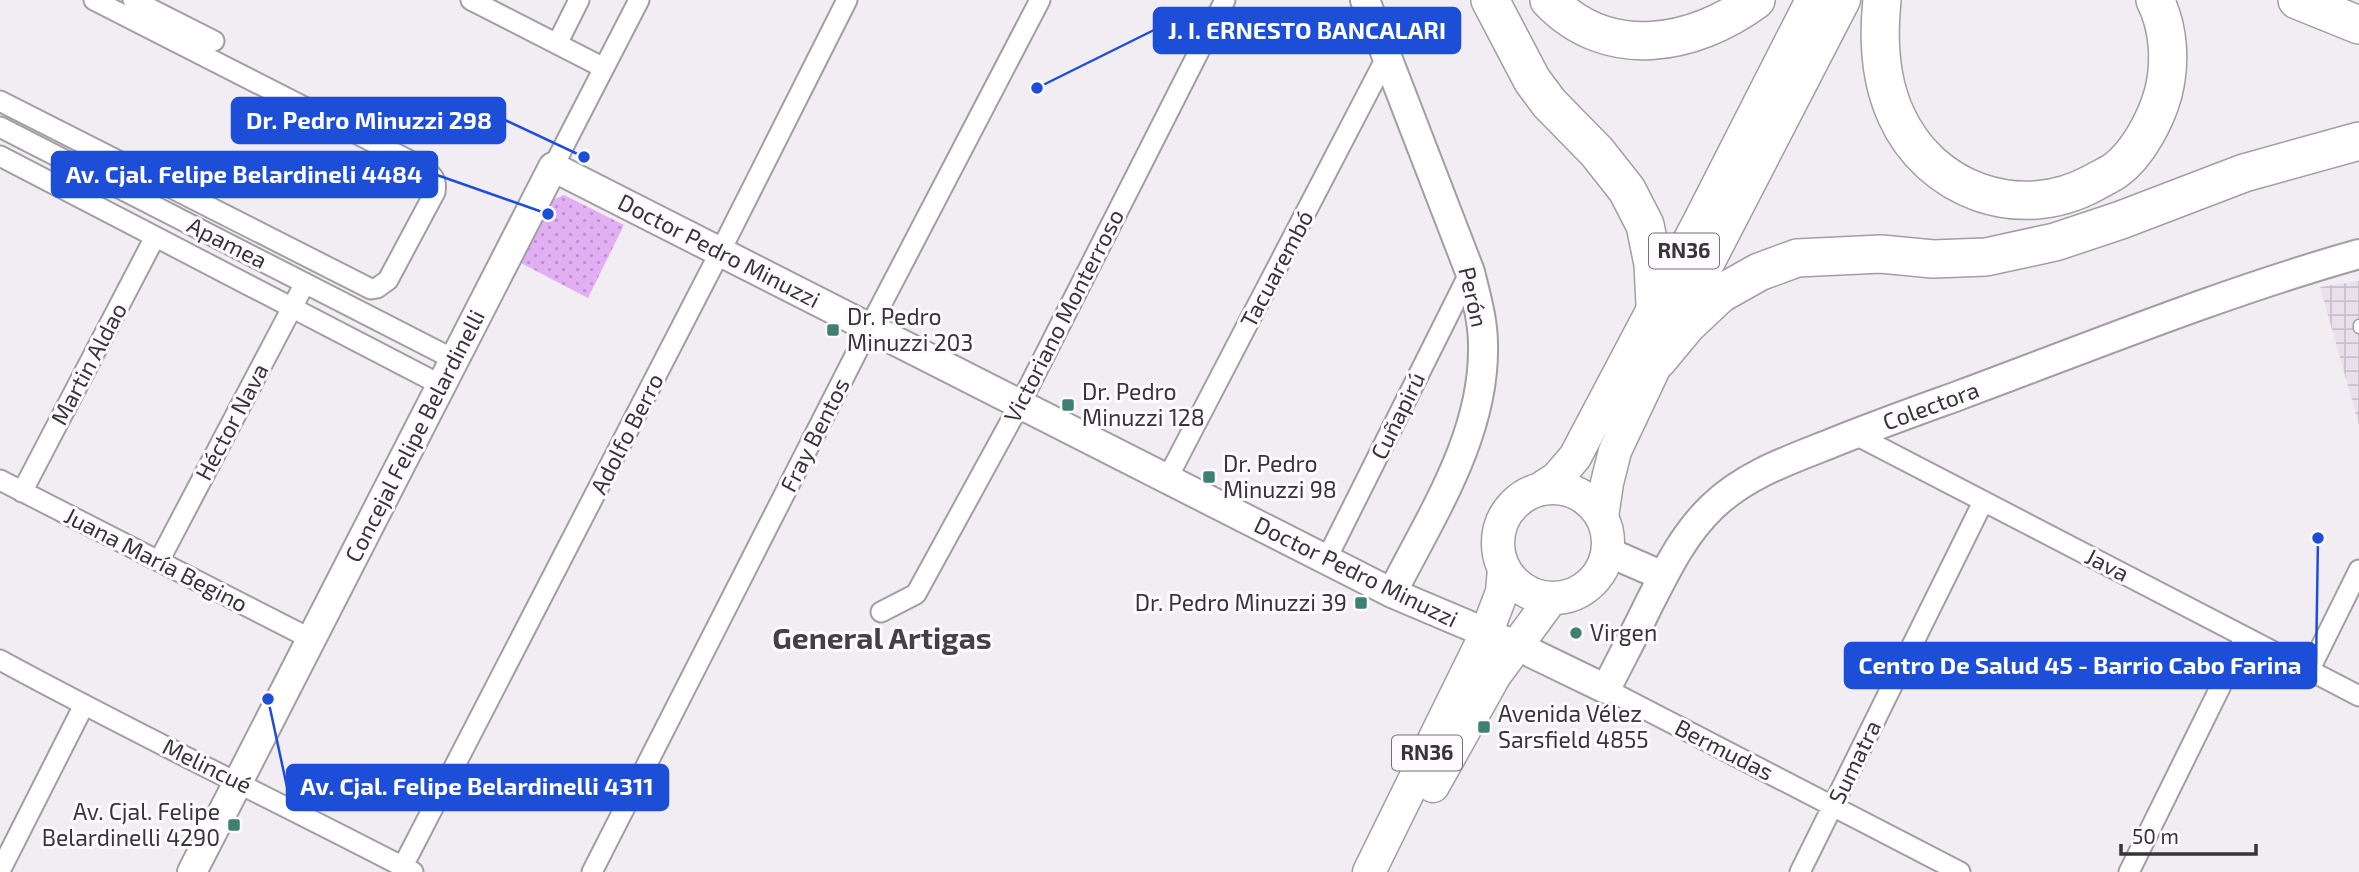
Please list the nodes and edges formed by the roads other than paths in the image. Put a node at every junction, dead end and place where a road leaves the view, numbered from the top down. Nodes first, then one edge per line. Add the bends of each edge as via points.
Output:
1 (94, 0) edge
2 (134, 0) edge
3 (471, 0) edge
4 (579, 0) edge
5 (639, 0) edge
6 (848, 0) edge
7 (1040, 0) edge
8 (1225, 0) edge
9 (1365, 0) edge
10 (1490, 0) edge
11 (1549, 0) edge
12 (1756, 0) edge
13 (1812, 0) edge
14 (1844, 0) edge
15 (1882, 0) edge
16 (2155, 0) edge
17 (2297, 0) edge
18 (2359, 25) edge
19 (214, 41) dead end
20 (557, 44) junction
21 (1386, 58) junction
22 (604, 68) junction
23 (0, 100) edge
24 (0, 127) edge
25 (19, 136) junction
26 (2359, 141) edge
27 (2, 162) edge
28 (553, 167) junction
29 (155, 237) junction
30 (720, 252) junction
31 (2359, 254) edge
32 (1470, 272) junction
33 (304, 283) junction
34 (1655, 305) junction
35 (292, 307) junction
36 (869, 328) junction
37 (455, 360) junction
38 (1658, 360) junction
39 (441, 385) junction
40 (1020, 404) junction
41 (1854, 434) junction
42 (1167, 479) junction
43 (0, 480) edge
44 (1539, 489) junction
45 (22, 492) junction
46 (1983, 502) junction
47 (1602, 517) junction
48 (1608, 552) junction
49 (1326, 560) junction
50 (159, 561) junction
51 (1504, 569) junction
52 (2359, 570) edge
53 (1663, 576) junction
54 (1392, 593) junction
55 (1551, 598) junction
56 (881, 612) dead end
57 (2245, 637) junction
58 (311, 639) junction
59 (1500, 640) junction
60 (0, 660) edge
61 (2309, 671) junction
62 (1606, 689) junction
63 (2359, 696) edge
64 (84, 705) junction
65 (238, 781) junction
66 (1833, 807) junction
67 (409, 869) edge
68 (0, 871) edge
69 (192, 872) edge
70 (592, 872) edge
71 (1369, 872) edge
72 (1391, 872) edge
73 (1800, 872) edge
74 (1960, 872) edge
75 (2129, 872) edge

1 - 23 street via 434,177 435,192 388,281 371,289
2 - 19 street
3 - 20 street
4 - 20 street
5 - 22 street, Concejal Felipe Belardinelli
6 - 30 street, Adolfo Berro
7 - 36 street, Fray Bentos
8 - 40 street, Victoriano Monterroso
9 - 21 main road, Perón
10 - 34 highway via 1532,80 1627,190 1645,225
11 - 12 highway via 1595,31 1617,38 1662,41 1706,29
13 - 34 main road, RN36
14 - 38 main road, RN36
15 - 16 highway via 1883,69 1905,133 1934,168 1954,181 1992,198 2014,201 2052,198 2085,187 2118,169 2149,130 2166,85 2168,62
17 - 18 highway
20 - 22 street
21 - 32 main road, Perón
21 - 42 street, Tacuarembó
22 - 28 street, Concejal Felipe Belardinelli
24 - 25 street, Apamea
25 - 27 street
25 - 33 street, Apamea
26 - 38 highway via 2244,173 2055,242 1986,257 1933,259 1881,254 1797,258 1720,294
27 - 29 street, Apamea
28 - 30 main road, Doctor Pedro Minuzzi
28 - 37 main road, Concejal Felipe Belardinelli
29 - 35 street, Apamea
29 - 45 street, Martin Aldao
30 - 36 main road, Doctor Pedro Minuzzi
30 - 67 street, Adolfo Berro
31 - 41 main road, Colectora via 2213,302
32 - 49 street, Cuñapirú
32 - 54 main road, Perón via 1483,343 1472,422 1449,481
33 - 35 street, Héctor Nava
33 - 37 street, Apamea
34 - 44 main road, RN36 via 1575,457 1557,478
35 - 39 street, Apamea
35 - 50 street, Héctor Nava
36 - 40 main road, Doctor Pedro Minuzzi
36 - 70 street, Fray Bentos
37 - 39 main road, Concejal Felipe Belardinelli
38 - 47 main road, RN36 via 1615,451
39 - 58 main road, Concejal Felipe Belardinelli
40 - 42 main road, Doctor Pedro Minuzzi
40 - 56 street, Victoriano Monterroso via 916,594
41 - 46 street, Java
41 - 53 main road, Colectora via 1777,464 1731,490 1695,525
42 - 49 main road, Doctor Pedro Minuzzi
43 - 45 street, Juana María Begino
44 - 47 main road via 1561,489 1582,496
44 - 51 main road, RN36 via 1514,503 1499,527 1498,549
45 - 50 street, Juana María Begino
46 - 57 street, Java
46 - 66 street, Sumatra
47 - 48 main road, RN36
48 - 53 main road
48 - 55 main road via 1591,584 1565,597
49 - 54 main road, Doctor Pedro Minuzzi
50 - 58 street, Juana María Begino
51 - 55 main road via 1523,590
51 - 59 main road, RN36
52 - 61 street
53 - 62 main road, Colectora
54 - 59 main road, Doctor Pedro Minuzzi
55 - 59 main road, RN36
57 - 61 street, Java
57 - 75 street
58 - 65 main road, Concejal Felipe Belardinelli
59 - 62 main road, Bermudas
59 - 71 main road, RN36
59 - 72 main road, RN36 via 1495,675
60 - 64 street, Melincué
61 - 63 street, Java
62 - 66 street, Bermudas
64 - 65 street, Melincué
64 - 68 street
65 - 67 street, Melincué
65 - 69 main road, Concejal Felipe Belardinelli
66 - 73 street, Sumatra
66 - 74 street, Bermudas

